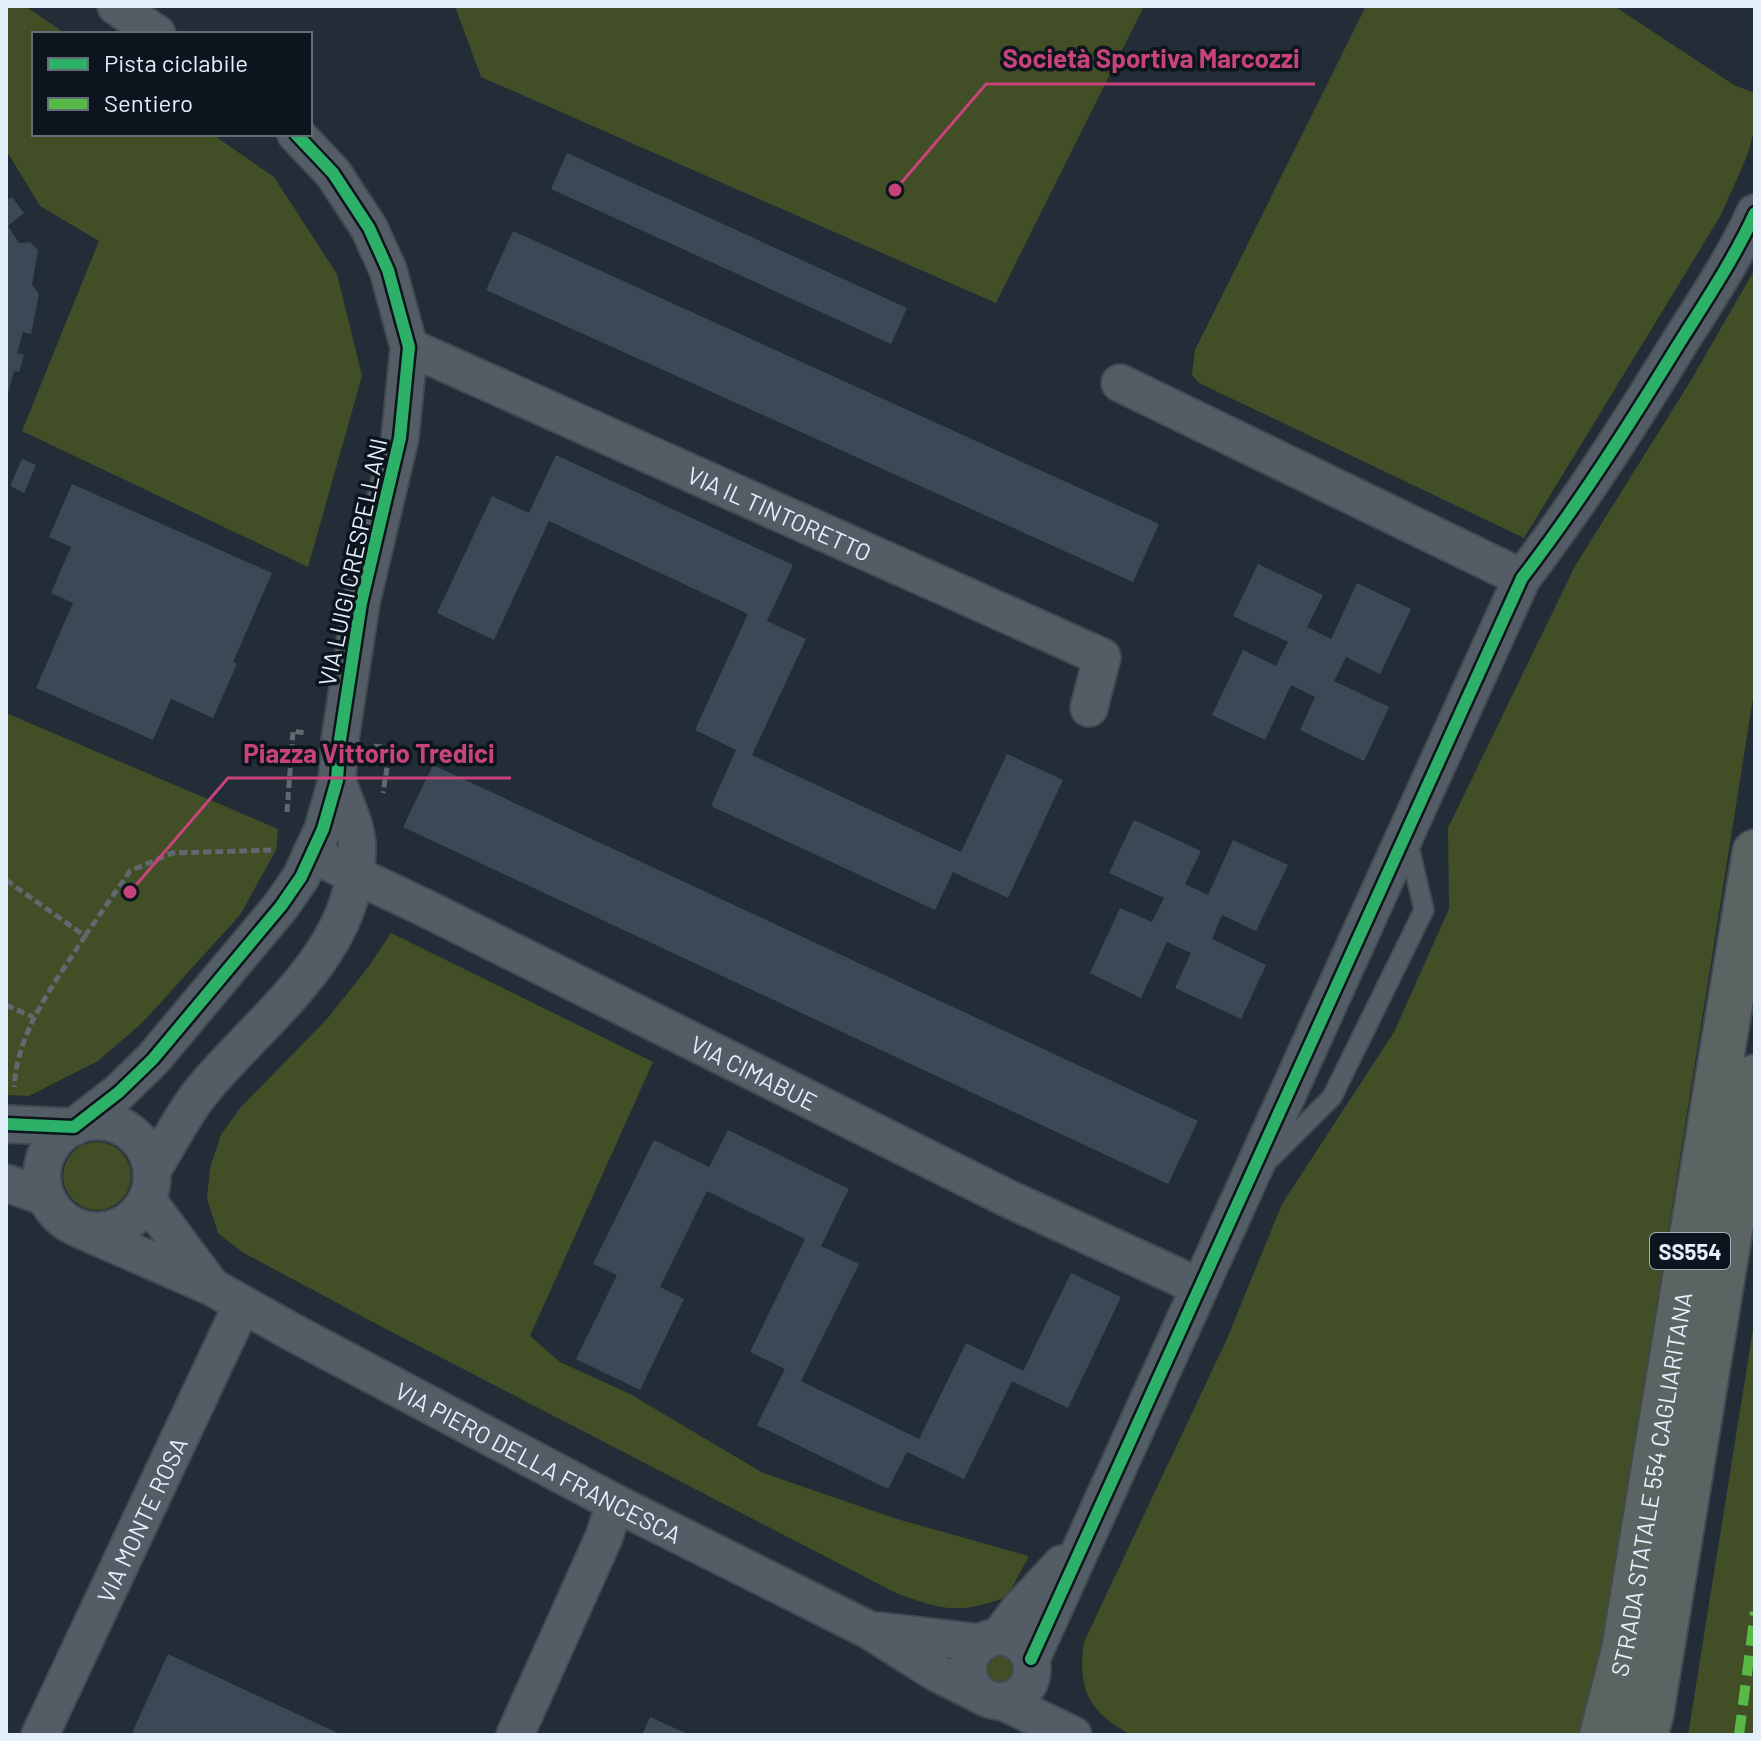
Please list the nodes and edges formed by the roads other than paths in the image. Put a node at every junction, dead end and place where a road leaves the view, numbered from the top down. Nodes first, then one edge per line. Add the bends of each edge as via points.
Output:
1 (116, 6) edge
2 (154, 32) edge
3 (298, 136) edge
4 (1755, 213) edge
5 (409, 347) junction
6 (1120, 383) dead end
7 (1522, 578) junction
8 (1089, 708) dead end
9 (337, 780) junction
10 (1406, 834) junction
11 (1755, 852) edge
12 (311, 854) junction
13 (354, 873) junction
14 (1755, 1077) edge
15 (9, 1124) edge
16 (74, 1127) junction
17 (1248, 1181) junction
18 (6, 1183) edge
19 (150, 1185) junction
20 (46, 1197) junction
21 (77, 1228) junction
22 (1200, 1287) junction
23 (227, 1296) junction
24 (615, 1503) junction
25 (1082, 1542) junction
26 (869, 1630) junction
27 (990, 1640) junction
28 (1031, 1667) junction
29 (992, 1698) junction
30 (1648, 1728) edge
31 (40, 1735) edge
32 (515, 1735) edge
33 (1073, 1735) edge
34 (1080, 1735) edge
35 (1602, 1735) edge

1 - 2 street
3 - 5 street, VIA LUIGI CRESPELLANI via 333,173 369,228 388,270
4 - 7 street via 1633,418
5 - 8 street, VIA IL TINTORETTO via 1102,657
5 - 9 street, VIA LUIGI CRESPELLANI via 400,438 361,603
6 - 7 street
7 - 10 street
9 - 12 street, VIA LUIGI CRESPELLANI
9 - 13 street, VIA LUIGI CRESPELLANI via 357,842
10 - 17 street
10 - 17 lane via 1424,910 1332,1097
11 - 35 highway, STRADA STATALE 554 CAGLIARITANA / SS554 via 1624,1650
12 - 13 street, VIA CIMABUE
12 - 16 street, VIA LUIGI CRESPELLANI via 281,906 153,1059
13 - 19 street, VIA LUIGI CRESPELLANI via 342,923 310,971 199,1094
13 - 22 street, VIA CIMABUE via 1011,1200
14 - 30 highway, STRADA STATALE 554 CAGLIARITANA / SS554
15 - 16 street, VIA PIERO DELLA FRANCESCA
16 - 19 street, VIA PIERO DELLA FRANCESCA via 98,1121 129,1131 149,1155
16 - 20 street via 53,1143 44,1160
17 - 22 street
18 - 20 street, VIA PIERO DELLA FRANCESCA
19 - 21 street via 138,1214 125,1224 110,1231
19 - 23 street, VIA PIERO DELLA FRANCESCA
20 - 21 street, VIA PIERO DELLA FRANCESCA via 63,1221
21 - 23 street, VIA PIERO DELLA FRANCESCA
22 - 25 street
23 - 24 street, VIA PIERO DELLA FRANCESCA
23 - 31 street, VIA MONTE ROSA
24 - 26 street, VIA PIERO DELLA FRANCESCA
24 - 32 street
25 - 27 street
25 - 28 street
26 - 27 street, VIA PIERO DELLA FRANCESCA
26 - 29 street, VIA PIERO DELLA FRANCESCA via 937,1673
27 - 28 street, VIA PIERO DELLA FRANCESCA via 1008,1637 1022,1645
27 - 29 street via 974,1650 969,1677
28 - 29 street via 1022,1693
28 - 34 street, VIA PIERO DELLA FRANCESCA
29 - 33 street, VIA PIERO DELLA FRANCESCA

